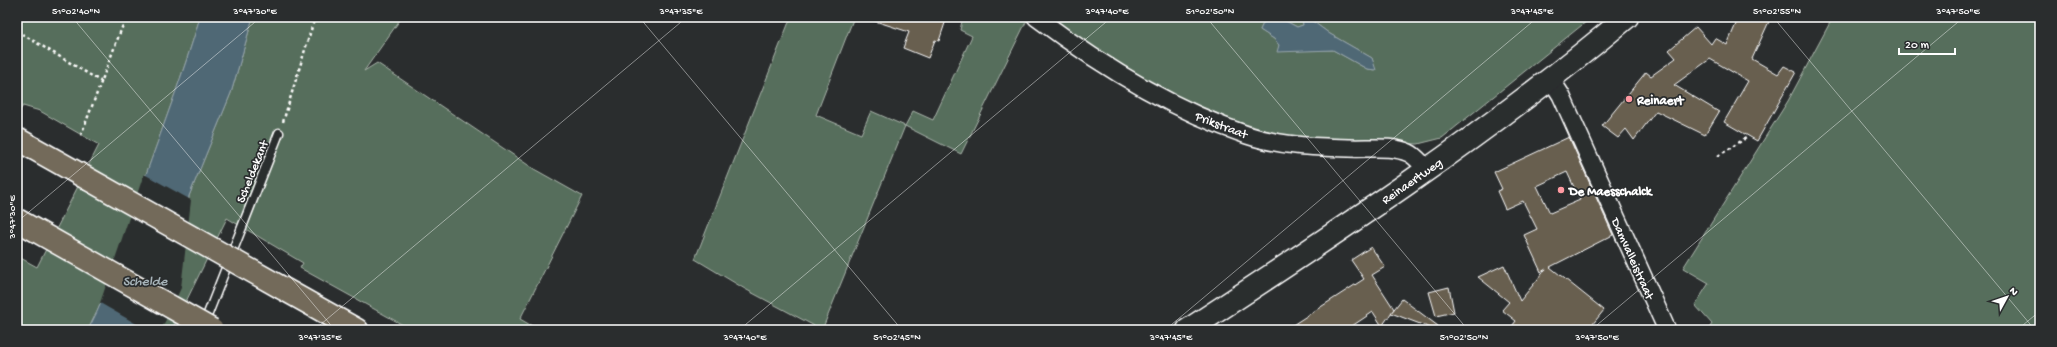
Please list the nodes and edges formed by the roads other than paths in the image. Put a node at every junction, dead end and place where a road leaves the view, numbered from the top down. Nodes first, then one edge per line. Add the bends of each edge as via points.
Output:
1 (1036, 17) edge
2 (1627, 17) edge
3 (1550, 78) junction
4 (279, 134) road end
5 (17, 139) edge
6 (1428, 169) junction
7 (17, 220) edge
8 (201, 330) edge
9 (212, 330) edge
10 (357, 330) edge
11 (1188, 330) edge
12 (1667, 330) edge

1 - 6 street, Prikstraat via 1111,70 1190,112 1235,130 1286,144 1390,149 1410,153
2 - 3 main road, Reinaertweg
3 - 6 main road, Reinaertweg
3 - 12 street, Damvalleistraat via 1561,95
4 - 8 lane, Scheldekant
5 - 10 highway, bridge
6 - 11 main road, Reinaertweg
7 - 9 highway, bridge

